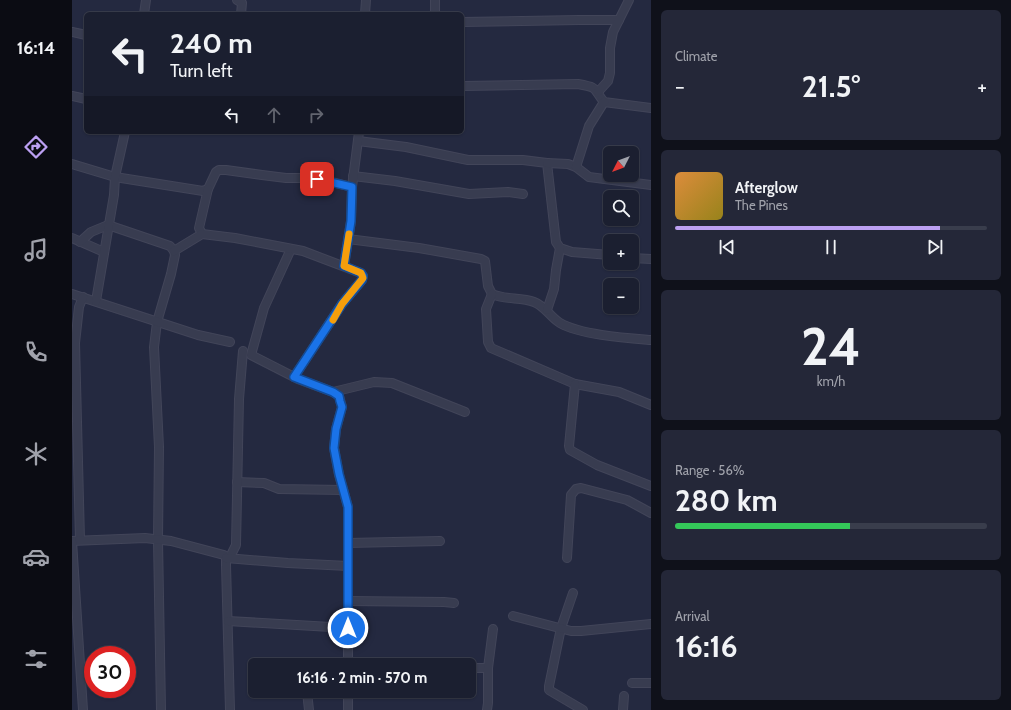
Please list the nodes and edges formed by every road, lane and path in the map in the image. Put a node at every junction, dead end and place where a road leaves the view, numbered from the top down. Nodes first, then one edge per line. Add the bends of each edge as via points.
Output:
1 (146, 0) edge
2 (237, 0) edge
3 (366, 0) edge
4 (435, 0) edge
5 (629, 0) edge
6 (144, 12) edge
7 (241, 12) edge
8 (365, 12) edge
9 (435, 12) edge
10 (619, 20) junction
11 (464, 22) edge
12 (72, 32) edge
13 (84, 35) edge
14 (464, 86) edge
15 (598, 92) junction
16 (72, 96) edge
17 (84, 99) edge
18 (604, 102) junction
19 (651, 108) edge
20 (125, 134) edge
21 (359, 134) edge
22 (358, 142) junction
23 (547, 163) junction
24 (72, 164) edge
25 (576, 167) junction
26 (354, 176) junction
27 (115, 177) junction
28 (651, 185) edge
29 (352, 187) junction
30 (208, 189) junction
31 (523, 194) dead end
32 (108, 225) junction
33 (202, 234) junction
34 (348, 239) junction
35 (76, 240) edge
36 (560, 248) junction
37 (292, 249) junction
38 (174, 251) junction
39 (104, 252) junction
40 (603, 254) edge
41 (639, 258) edge
42 (651, 259) edge
43 (344, 266) junction
44 (72, 294) edge
45 (492, 294) junction
46 (83, 297) junction
47 (96, 301) junction
48 (547, 310) junction
49 (157, 322) junction
50 (651, 340) edge
51 (230, 342) dead end
52 (243, 352) dead end
53 (294, 377) junction
54 (575, 384) junction
55 (333, 392) junction
56 (651, 405) edge
57 (465, 412) dead end
58 (237, 482) junction
59 (651, 486) edge
60 (343, 490) junction
61 (651, 512) edge
62 (158, 540) junction
63 (75, 541) edge
64 (440, 541) dead end
65 (348, 543) junction
66 (226, 558) junction
67 (567, 558) dead end
68 (348, 566) junction
69 (572, 593) dead end
70 (348, 601) junction
71 (454, 603) dead end
72 (513, 616) dead end
73 (228, 621) junction
74 (651, 624) edge
75 (348, 628) junction
76 (561, 628) junction
77 (493, 629) dead end
78 (348, 658) edge
79 (476, 668) edge
80 (488, 668) junction
81 (632, 683) dead end
82 (651, 684) edge
83 (624, 696) dead end
84 (308, 698) edge
85 (348, 698) edge
86 (83, 710) edge
87 (161, 710) edge
88 (230, 710) edge
89 (309, 710) edge
90 (348, 710) edge
91 (487, 710) edge
92 (583, 710) edge
93 (623, 710) edge

1 - 6 street
2 - 7 street via 242,3
3 - 8 street
4 - 9 street
5 - 10 street
10 - 11 street
10 - 15 street via 613,32 610,48 608,81
12 - 13 street
14 - 15 street via 578,84 593,87
15 - 18 street
16 - 17 street
18 - 19 street
18 - 25 street via 589,126
20 - 27 street
21 - 22 street
22 - 23 street via 406,147 468,160 523,160
22 - 26 street
23 - 25 street
23 - 36 street via 556,242
24 - 27 street
25 - 28 street via 589,178
26 - 29 street
26 - 31 street via 469,194
27 - 30 street via 203,191
27 - 32 street
29 - 30 street via 317,179 219,170
29 - 34 street
30 - 33 street via 199,228
32 - 35 street
32 - 38 street via 170,246
32 - 39 street
33 - 37 street
33 - 38 street
34 - 43 street
34 - 45 street via 481,259 485,261 488,286
35 - 39 street
36 - 40 street via 572,252
36 - 48 street via 554,290
37 - 43 street
37 - 53 street via 264,308 252,355
38 - 49 street via 171,274
39 - 47 street
41 - 42 street
43 - 53 street via 361,273 363,278 342,304
44 - 46 street
45 - 48 street via 500,298 533,301
45 - 54 street via 486,309 488,342 491,348
46 - 47 street
46 - 63 street via 79,307 75,343
47 - 49 street
48 - 50 street via 561,323 575,328
49 - 51 street
49 - 62 street via 154,348
52 - 58 street
53 - 55 street
54 - 56 street via 618,392
54 - 59 street via 568,446 570,450 597,465
55 - 57 street via 374,382 392,383
55 - 60 street via 339,396 342,407 334,448
58 - 60 street via 264,483 279,489
58 - 66 street via 236,545 231,555
60 - 65 street via 348,507
61 - 67 street via 627,500 581,488 576,489 571,495
62 - 63 street via 145,538
62 - 66 street via 214,552
62 - 87 street
63 - 86 street
64 - 65 street
65 - 68 street
66 - 68 street
66 - 73 street
68 - 70 street
69 - 76 street
70 - 71 street
70 - 75 street
72 - 76 street
73 - 75 street
73 - 88 street
74 - 76 street via 581,631
75 - 78 street
76 - 92 street via 549,690
77 - 80 street
79 - 80 street
80 - 91 street
81 - 82 street
83 - 93 street
84 - 89 street
85 - 90 street

